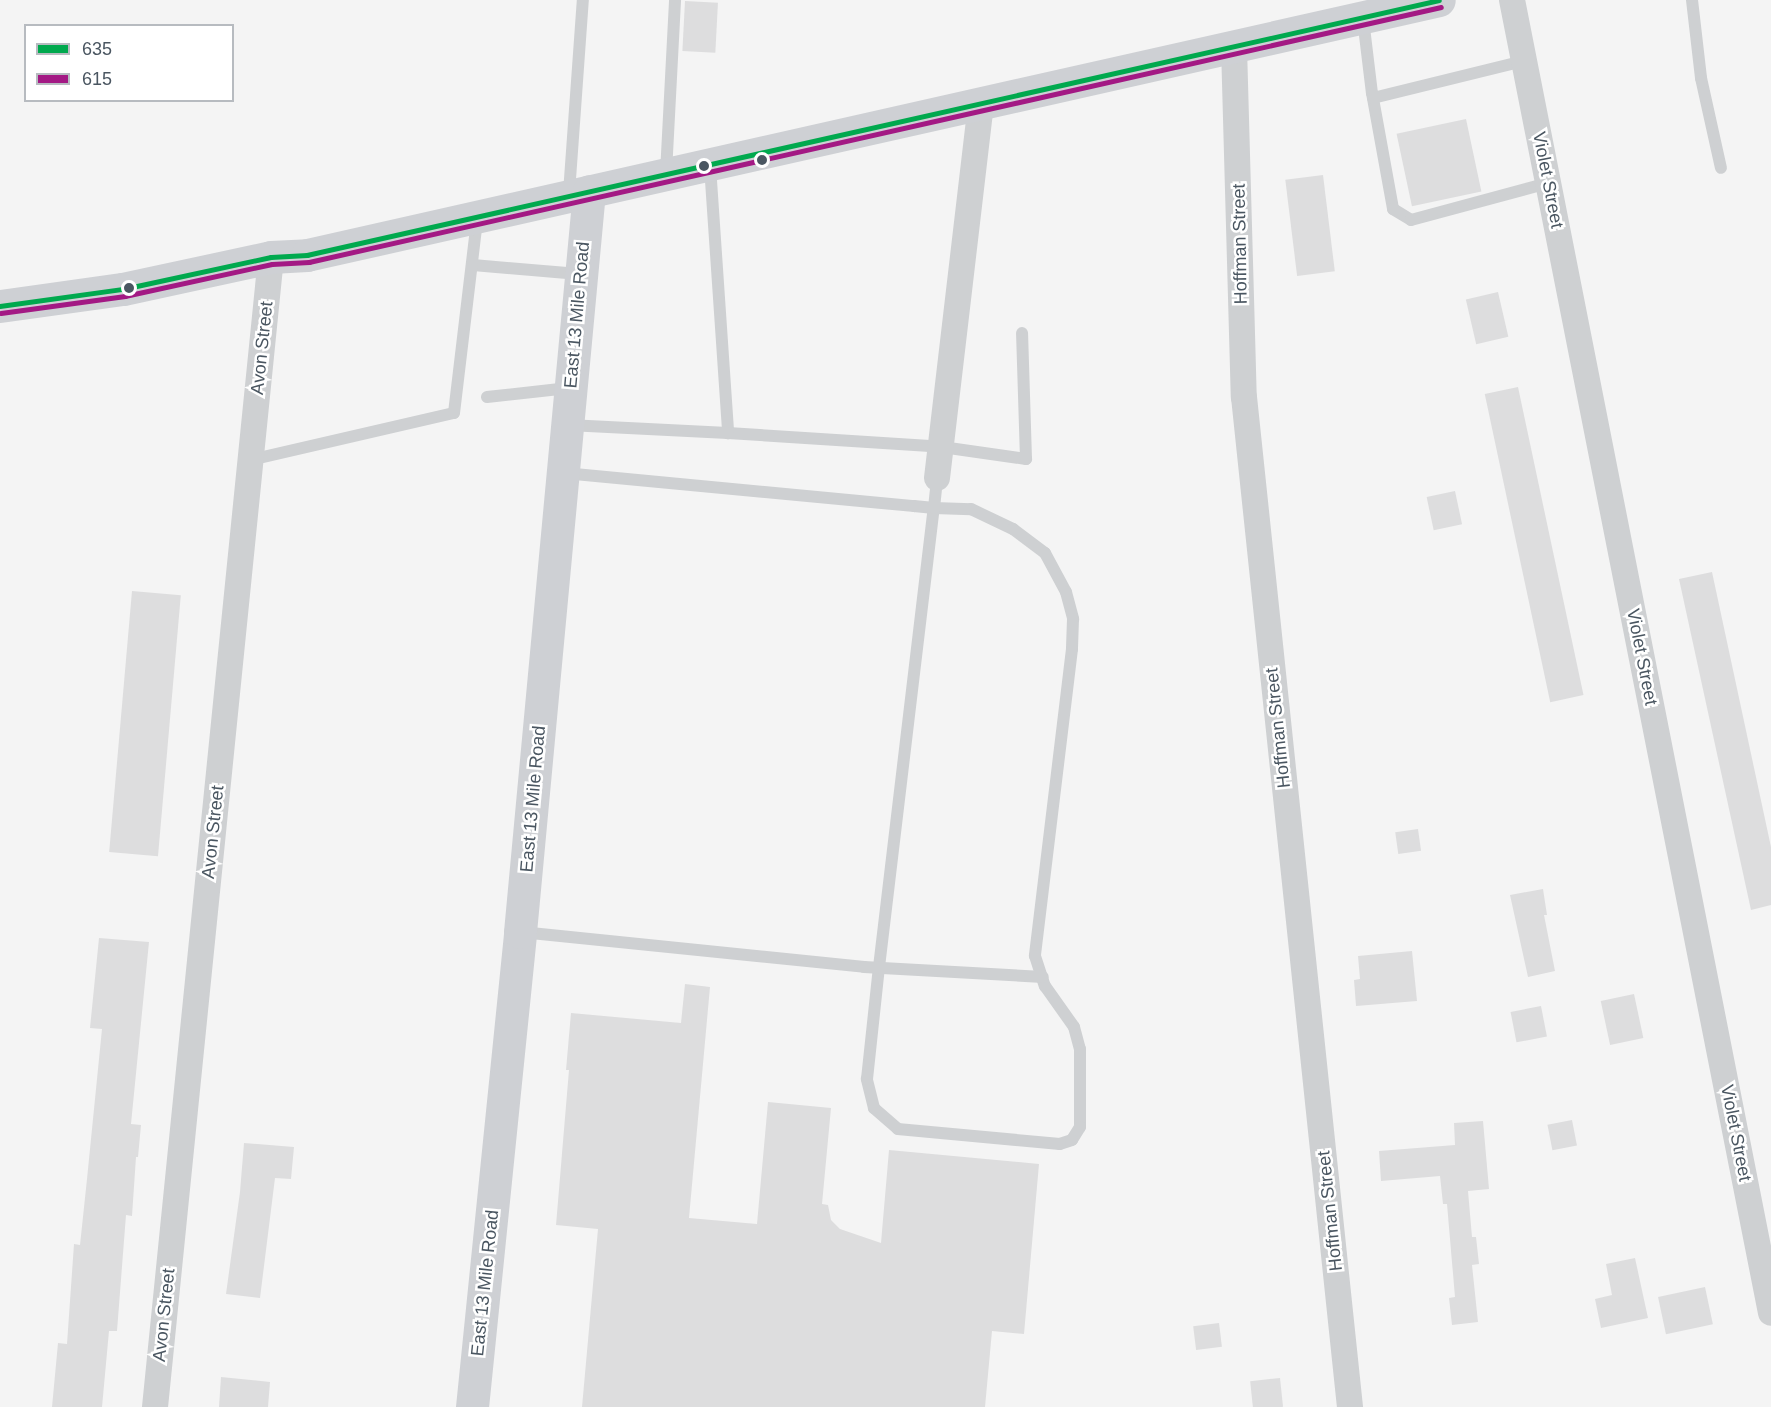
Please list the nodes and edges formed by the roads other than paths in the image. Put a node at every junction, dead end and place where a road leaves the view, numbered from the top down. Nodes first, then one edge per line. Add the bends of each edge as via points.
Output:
1 (583, 0) edge
2 (675, 0) edge
3 (1439, 0) edge
4 (1512, 0) edge
5 (1692, 0) edge
6 (1397, 5) edge
7 (1363, 18) junction
8 (1234, 47) junction
9 (1524, 61) junction
10 (1372, 98) junction
11 (981, 104) junction
12 (710, 164) junction
13 (1721, 168) dead end
14 (666, 174) junction
15 (1548, 183) junction
16 (579, 193) junction
17 (477, 216) junction
18 (271, 257) junction
19 (473, 265) junction
20 (580, 274) junction
21 (0, 306) edge
22 (1022, 333) dead end
23 (570, 388) junction
24 (487, 397) dead end
25 (567, 425) junction
26 (728, 434) junction
27 (942, 447) junction
28 (250, 460) junction
29 (563, 472) junction
30 (937, 478) joint
31 (934, 508) junction
32 (520, 932) junction
33 (879, 968) junction
34 (1043, 977) junction
35 (1771, 1313) edge
36 (155, 1407) edge
37 (472, 1407) edge
38 (1350, 1407) edge

1 - 16 lane
2 - 14 lane
3 - 6 main road
4 - 9 street, Violet Street
5 - 13 lane via 1701,78
6 - 7 main road
7 - 8 main road
7 - 10 lane
8 - 11 main road
8 - 38 street, Hoffman Street via 1244,396
9 - 10 lane
9 - 15 street, Violet Street
10 - 15 lane via 1393,209 1411,220
11 - 12 main road
11 - 27 street
12 - 14 main road
12 - 26 lane
14 - 16 main road
15 - 35 street, Violet Street
16 - 17 main road
16 - 20 main road, East 13 Mile Road
17 - 18 main road via 308,255
17 - 19 lane
18 - 21 main road via 123,289
18 - 28 street, Avon Street
19 - 20 lane
19 - 28 lane via 454,413
20 - 23 main road, East 13 Mile Road
22 - 27 lane via 1026,459
23 - 24 lane
23 - 25 main road, East 13 Mile Road
25 - 26 lane
25 - 29 main road, East 13 Mile Road
26 - 27 lane
27 - 30 street
28 - 36 street, Avon Street
29 - 31 lane
29 - 32 main road, East 13 Mile Road
30 - 31 lane
31 - 33 lane
31 - 34 lane via 971,509 1013,529 1045,554 1066,592 1073,619 1035,956
32 - 33 lane
32 - 37 main road, East 13 Mile Road
33 - 34 lane
33 - 34 lane via 867,1079 874,1108 898,1129 1060,1144 1072,1140 1080,1127 1080,1048 1074,1027 1045,986

